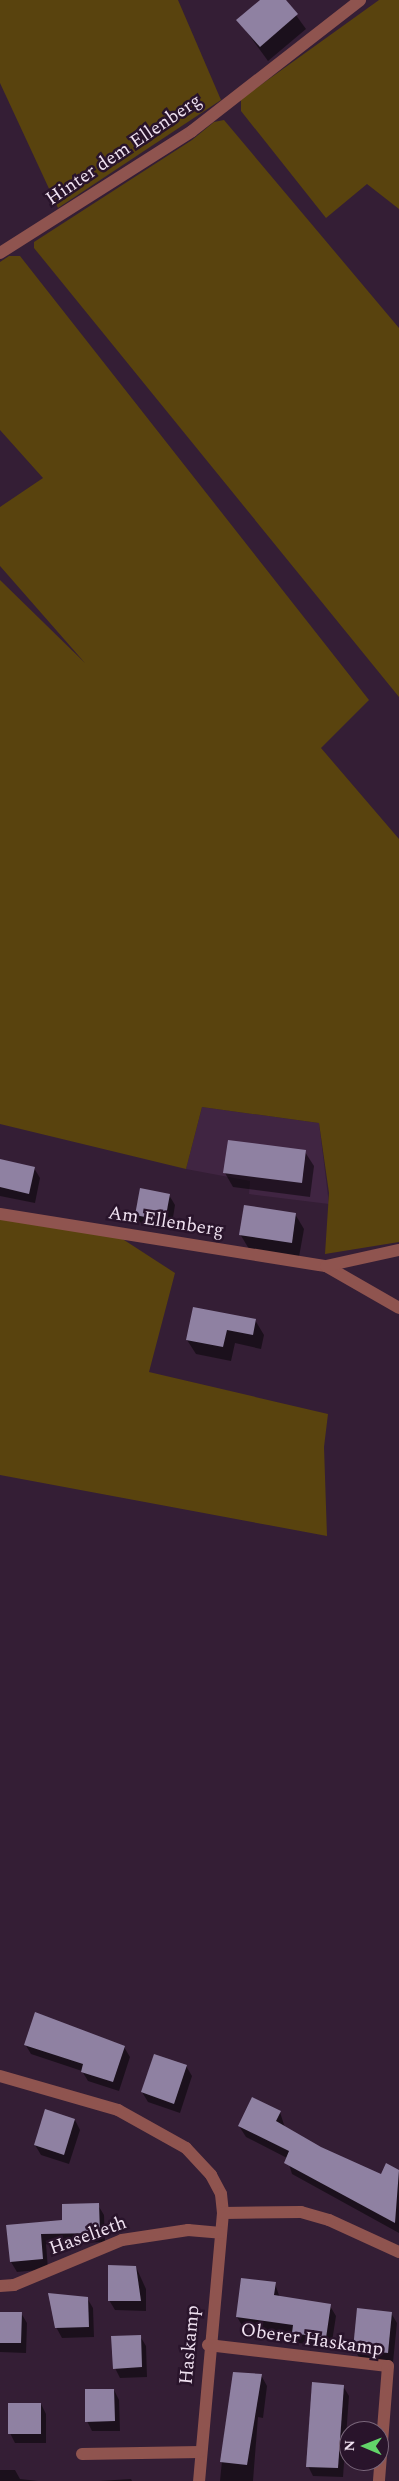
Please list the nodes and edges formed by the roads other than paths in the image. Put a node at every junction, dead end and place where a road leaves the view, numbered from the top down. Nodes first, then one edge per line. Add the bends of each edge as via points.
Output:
1 (360, 0) edge
2 (0, 253) edge
3 (0, 1214) edge
4 (399, 1250) edge
5 (326, 1266) junction
6 (399, 1308) edge
7 (0, 2076) edge
8 (223, 2213) junction
9 (221, 2233) junction
10 (399, 2252) edge
11 (0, 2286) edge
12 (208, 2345) junction
13 (200, 2452) junction
14 (82, 2454) dead end
15 (198, 2481) edge
16 (379, 2481) edge

1 - 2 street, Hinter dem Ellenberg via 192,131
3 - 5 street, Am Ellenberg
4 - 5 street, Am Ellenberg
5 - 6 street, Am Ellenberg
7 - 8 street via 118,2110 186,2148 211,2175
8 - 9 street, Haskamp
8 - 10 street via 301,2212 328,2220
9 - 11 street, Haselieth via 188,2230 122,2240 14,2285
9 - 12 street, Haskamp
12 - 13 street, Haskamp
12 - 16 street, Oberer Haskamp via 388,2366
13 - 14 street
13 - 15 street, Haskamp

